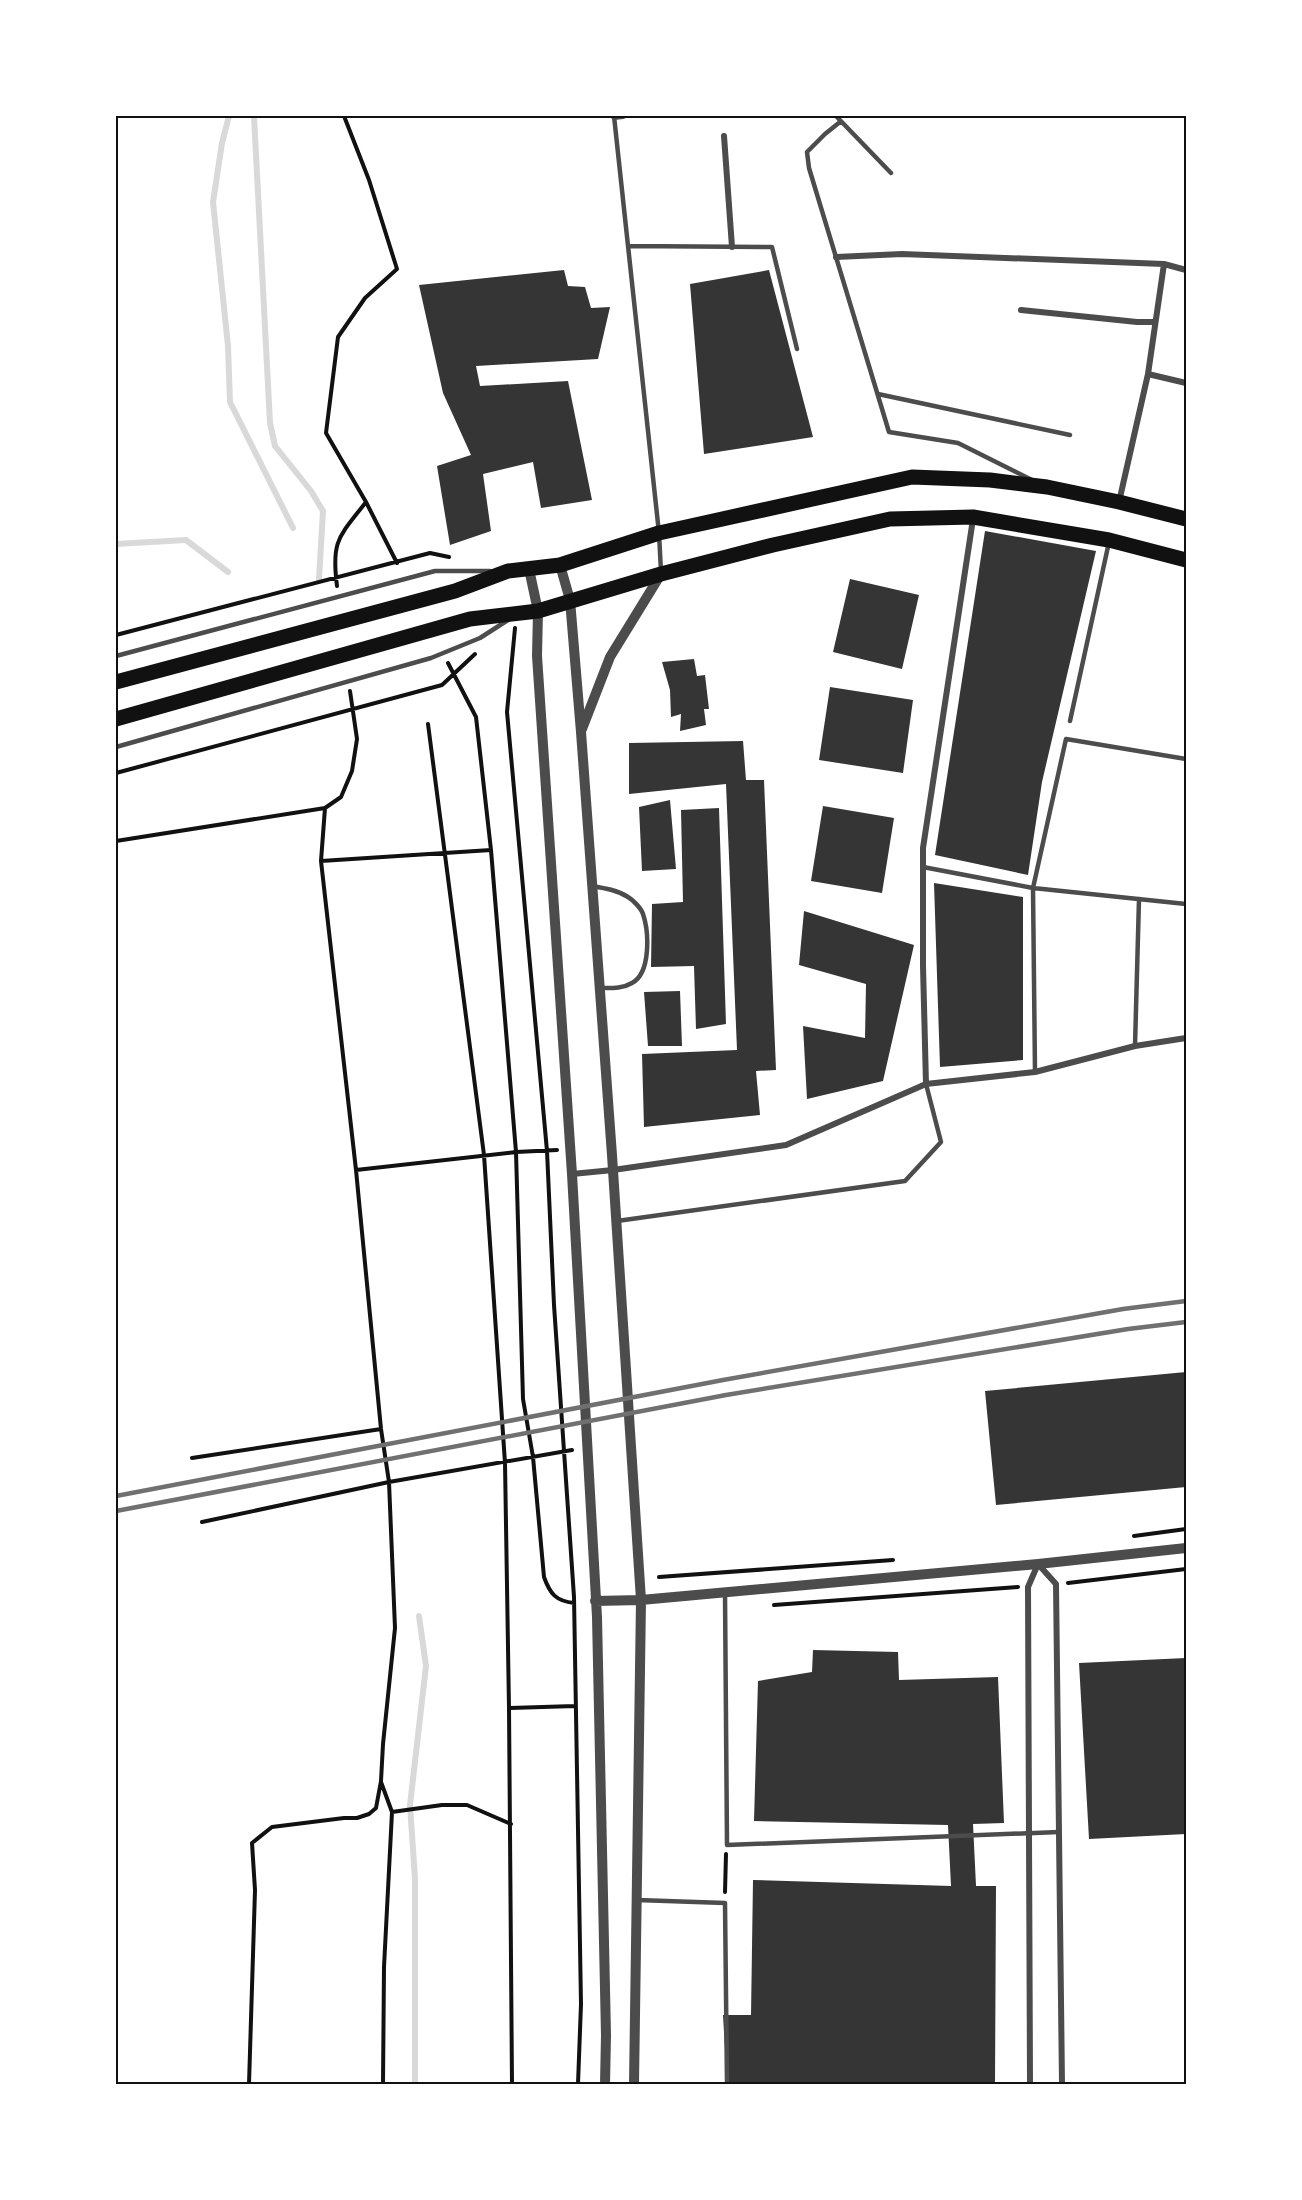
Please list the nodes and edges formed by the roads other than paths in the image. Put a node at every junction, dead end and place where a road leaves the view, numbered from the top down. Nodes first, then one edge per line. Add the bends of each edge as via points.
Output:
1 (614, 116) edge
2 (623, 116) edge
3 (836, 116) edge
4 (840, 122) junction
5 (724, 136) dead end
6 (891, 173) dead end
7 (628, 246) junction
8 (732, 247) junction
9 (836, 257) junction
10 (1164, 264) junction
11 (1186, 270) edge
12 (1021, 310) dead end
13 (1154, 322) junction
14 (797, 349) dead end
15 (1148, 374) junction
16 (1186, 383) edge
17 (878, 394) junction
18 (1070, 435) dead end
19 (1047, 487) junction
20 (1119, 502) junction
21 (973, 517) junction
22 (1186, 519) edge
23 (659, 534) junction
24 (1109, 540) junction
25 (1186, 560) edge
26 (560, 565) junction
27 (529, 569) junction
28 (508, 571) junction
29 (661, 574) junction
30 (570, 600) junction
31 (538, 610) junction
32 (516, 615) junction
33 (116, 656) edge
34 (116, 682) edge
35 (116, 718) edge
36 (1070, 721) dead end
37 (581, 732) junction
38 (116, 747) edge
39 (1186, 759) edge
40 (923, 867) junction
41 (592, 886) junction
42 (1033, 888) junction
43 (1139, 899) junction
44 (1186, 904) edge
45 (600, 988) junction
46 (1186, 1038) edge
47 (1135, 1046) junction
48 (1035, 1072) junction
49 (926, 1084) junction
50 (613, 1170) junction
51 (572, 1174) junction
52 (617, 1221) junction
53 (1186, 1548) edge
54 (1038, 1564) junction
55 (725, 1591) junction
56 (641, 1600) junction
57 (595, 1601) junction
58 (1059, 1832) junction
59 (1029, 1833) junction
60 (637, 1900) junction
61 (605, 2085) edge
62 (634, 2085) edge
63 (727, 2085) edge
64 (1030, 2085) edge
65 (1062, 2085) edge

1 - 2 street
1 - 7 lane
3 - 4 lane
4 - 6 lane
4 - 9 lane via 807,152
5 - 8 street
7 - 8 lane
7 - 23 lane
8 - 14 lane via 772,247
9 - 10 street via 902,254
9 - 17 lane
10 - 11 street
10 - 13 street
12 - 13 street
13 - 15 street
15 - 16 street
15 - 20 street
17 - 18 lane
17 - 19 lane via 889,432 958,443
19 - 20 main road
19 - 23 main road via 912,477
20 - 22 main road
21 - 24 main road
21 - 29 main road via 890,519
21 - 40 street
23 - 26 main road
23 - 29 lane
24 - 25 main road
24 - 36 lane
26 - 27 main road
26 - 30 street
27 - 28 main road
27 - 31 street
28 - 33 lane via 435,571
28 - 34 main road via 455,591
29 - 30 main road
29 - 37 street via 610,657
30 - 31 main road
30 - 37 street
31 - 32 main road
31 - 51 street via 537,656
32 - 35 main road via 470,619
32 - 38 lane via 480,638 431,658
37 - 41 street
39 - 42 lane via 1066,740
40 - 42 lane
40 - 49 street
41 - 45 street
41 - 45 lane via 629,897 642,912 647,933 646,962 634,982
42 - 43 lane
42 - 48 lane
43 - 44 lane
43 - 47 lane
45 - 50 street
46 - 47 street
47 - 48 street
48 - 49 street
49 - 50 street via 786,1145
49 - 52 lane via 941,1142 905,1181
50 - 51 street
50 - 52 street
51 - 57 street
52 - 56 street
53 - 54 street
54 - 55 street
54 - 58 street via 1056,1584
54 - 59 street via 1028,1587
55 - 56 street
55 - 59 lane via 727,1845
56 - 57 street
56 - 60 street
57 - 61 street
58 - 59 lane
58 - 65 street
59 - 64 street
60 - 62 street
60 - 63 lane via 725,1903

